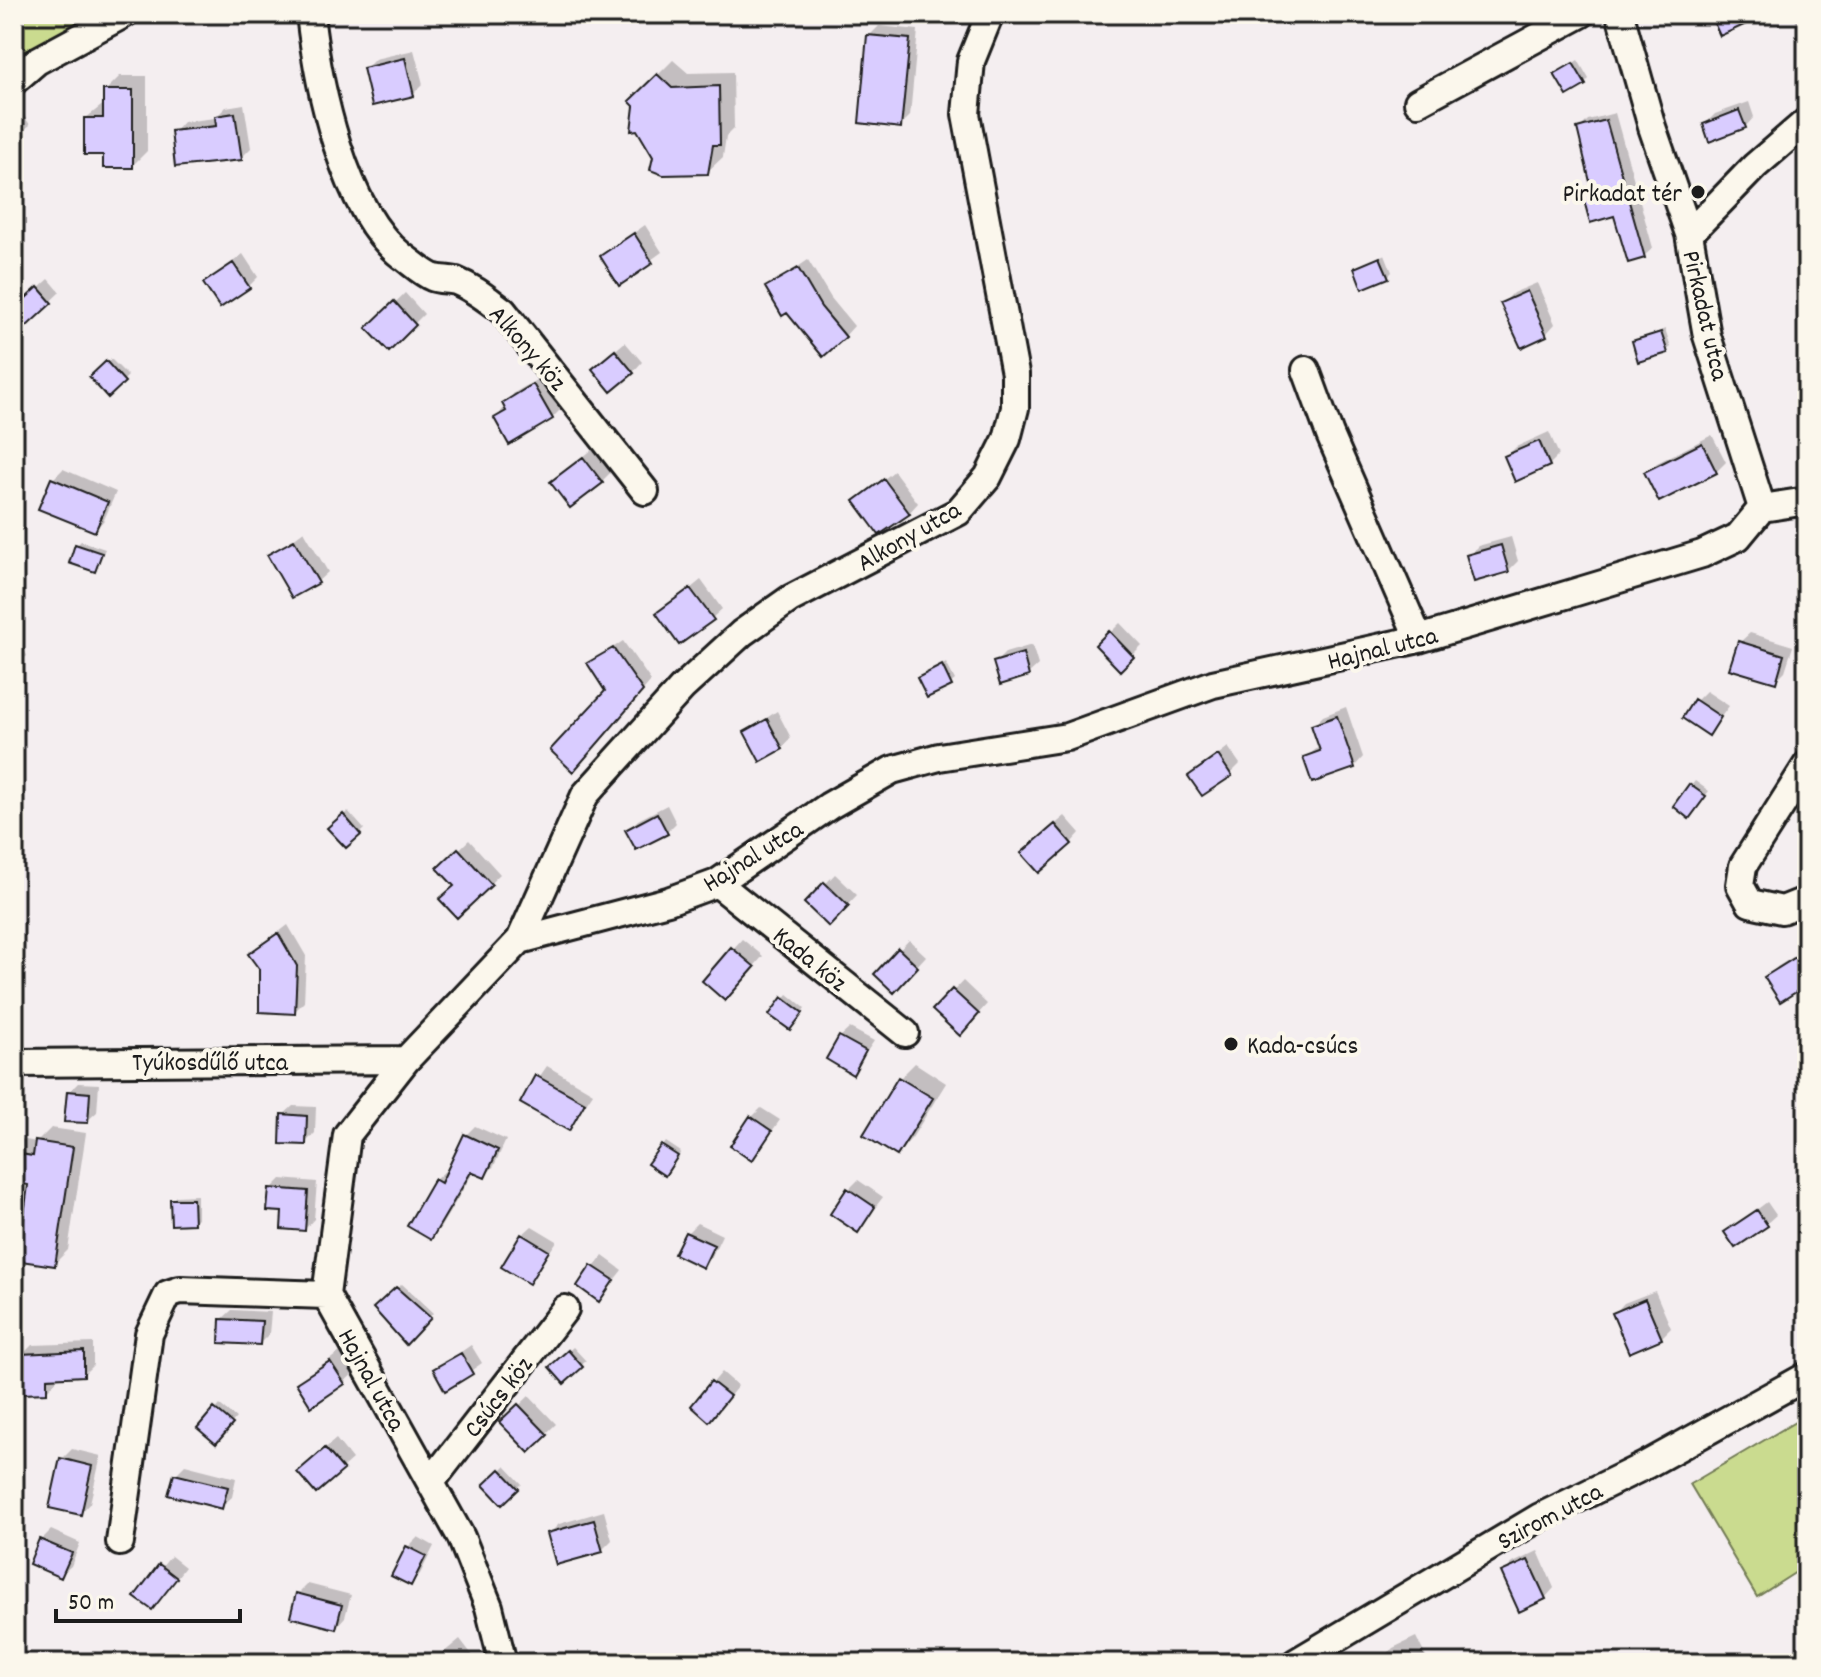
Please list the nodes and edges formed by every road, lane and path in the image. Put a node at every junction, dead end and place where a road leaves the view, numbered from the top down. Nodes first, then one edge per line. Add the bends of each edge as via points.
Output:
1 (124, 14) edge
2 (310, 14) edge
3 (990, 14) edge
4 (1581, 14) edge
5 (1620, 14) edge
6 (14, 81) edge
7 (1418, 102) dead end
8 (1807, 121) edge
9 (1689, 234) junction
10 (1306, 370) dead end
11 (645, 491) dead end
12 (1807, 501) edge
13 (1762, 508) junction
14 (1419, 639) junction
15 (1807, 765) edge
16 (717, 883) junction
17 (1807, 900) edge
18 (520, 940) junction
19 (905, 1033) dead end
20 (406, 1060) junction
21 (14, 1063) edge
22 (326, 1295) junction
23 (565, 1309) dead end
24 (1807, 1376) edge
25 (431, 1482) junction
26 (120, 1542) dead end
27 (503, 1663) edge
28 (1295, 1663) edge

1 - 6 street via 37,61
2 - 11 street, Alkony köz via 316,72 337,142 372,223 399,253 433,278 454,280 503,311
3 - 18 street, Alkony utca via 971,61 966,114 1015,374 1015,408 988,477 958,512 790,599 742,633 682,688 585,795
4 - 7 street
5 - 9 street
8 - 9 street, Pirkadat utca
9 - 13 street, Pirkadat utca via 1707,336
10 - 14 street
12 - 13 street
13 - 14 street, Hajnal utca via 1738,537 1702,554
14 - 16 street, Hajnal utca via 1213,684 1067,737 939,757 892,770
15 - 17 street via 1743,866 1740,885 1750,903 1782,910
16 - 18 street, Hajnal utca
16 - 19 street, Kada köz
18 - 20 street
20 - 21 street, Tyúkosdűlő utca
20 - 22 street via 347,1135
22 - 25 street, Hajnal utca
22 - 26 street via 180,1290 168,1294 149,1334
23 - 25 street, Csúcs köz
24 - 28 street, Szirom utca via 1540,1517
25 - 27 street, Hajnal utca via 479,1578

